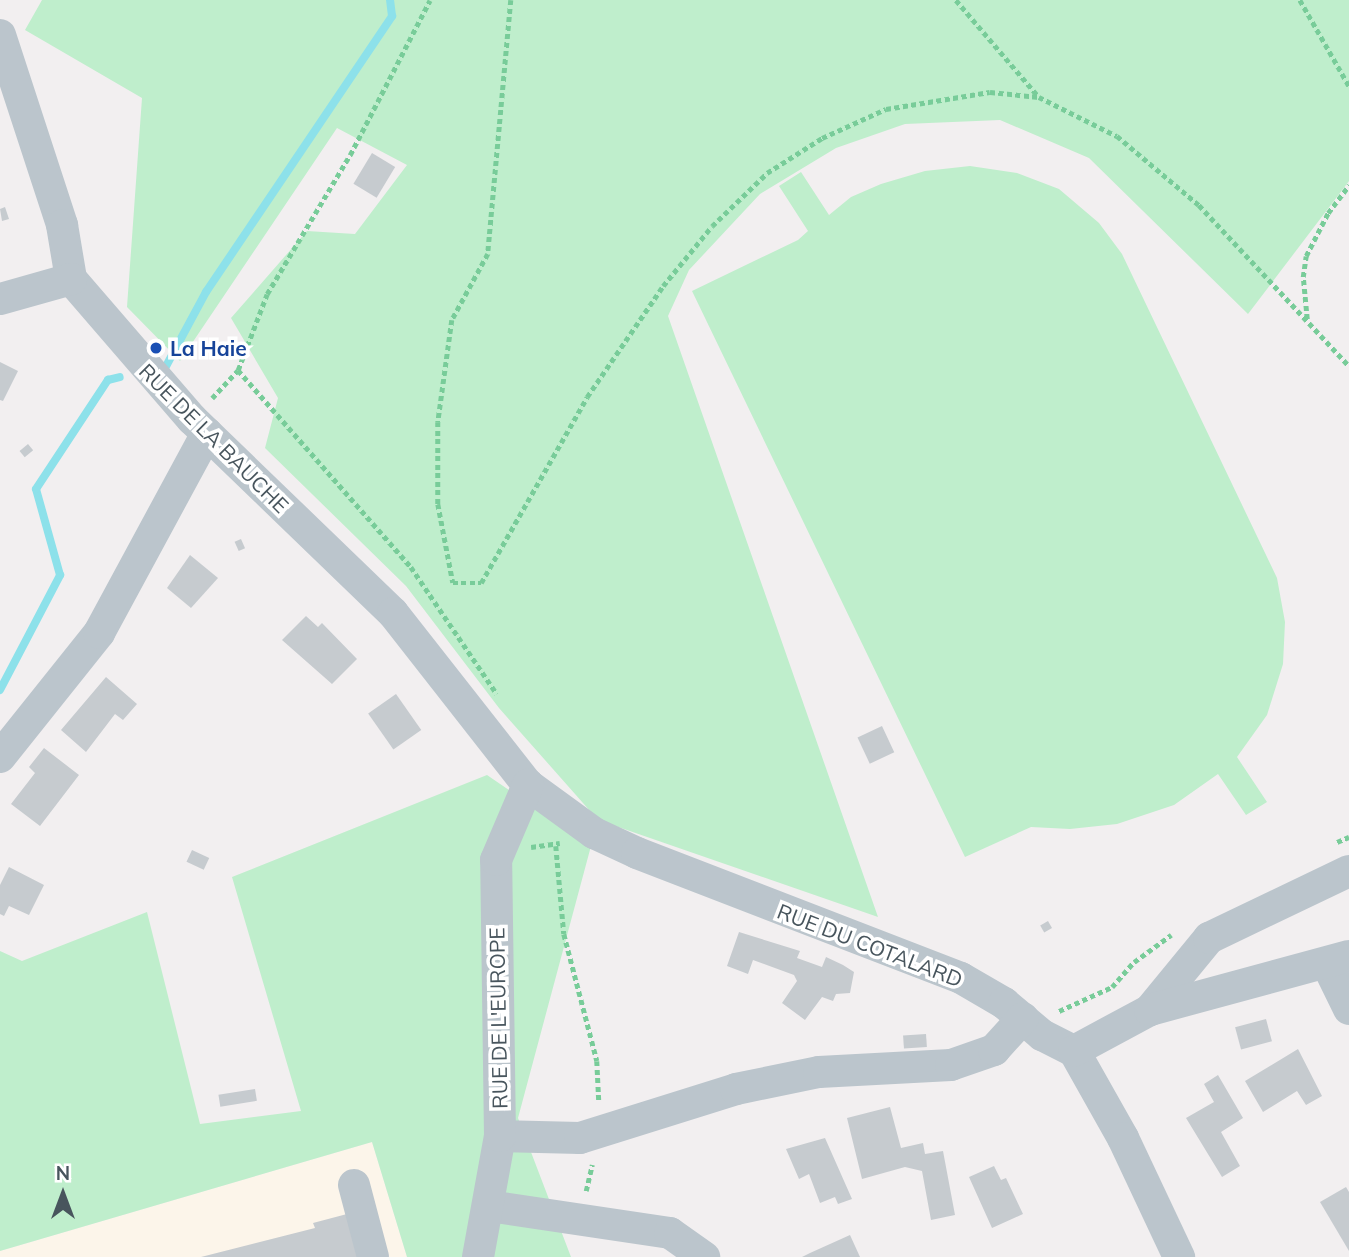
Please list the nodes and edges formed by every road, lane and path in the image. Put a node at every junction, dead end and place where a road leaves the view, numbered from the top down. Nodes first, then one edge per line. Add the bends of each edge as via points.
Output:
1 (430, 0) edge
2 (511, 0) edge
3 (956, 0) edge
4 (1300, 0) edge
5 (0, 35) edge
6 (1349, 86) edge
7 (1039, 97) junction
8 (1349, 185) edge
9 (71, 279) junction
10 (0, 299) edge
11 (1307, 320) junction
12 (1349, 366) edge
13 (238, 370) junction
14 (199, 426) junction
15 (499, 698) dead end
16 (0, 757) edge
17 (528, 785) junction
18 (556, 846) dead end
19 (1349, 871) edge
20 (1191, 960) junction
21 (1338, 960) edge
22 (1216, 994) junction
23 (1349, 1009) edge
24 (1150, 1010) junction
25 (1023, 1018) junction
26 (1074, 1051) junction
27 (600, 1132) junction
28 (500, 1136) junction
29 (354, 1185) dead end
30 (489, 1206) junction
31 (587, 1218) junction
32 (373, 1257) edge
33 (478, 1257) edge
34 (704, 1257) edge
35 (1179, 1257) edge

1 - 13 path via 350,155 267,294
2 - 7 path via 488,254 452,320 438,422 438,504 453,583 481,583 586,397 663,286 712,226 767,173 822,138 886,109 990,92
3 - 7 path
4 - 6 path
5 - 9 street via 62,225
7 - 11 path via 1118,136 1161,170
8 - 11 path via 1306,256
9 - 10 street
9 - 14 street, RUE DE LA BAUCHE
11 - 12 path
13 - 14 path
13 - 15 path via 411,567
14 - 16 street via 99,633
14 - 17 street, RUE DE LA BAUCHE via 393,613
17 - 25 street, RUE DU COTALARD via 594,833 961,978
17 - 28 street, RUE DE L'EUROPE via 496,860
18 - 27 path via 564,933 597,1061
19 - 20 street via 1209,938
20 - 22 street via 1198,977
20 - 24 street
21 - 22 street
21 - 23 street
22 - 24 street
24 - 26 street
25 - 26 street, RUE DU COTALARD via 1042,1035
25 - 27 street via 994,1050 951,1065 807,1074 736,1089
26 - 35 street via 1123,1138
27 - 28 street via 580,1138
27 - 31 path
28 - 30 street, RUE DE L'EUROPE
29 - 32 street
30 - 31 street
30 - 33 street, RUE DE L'EUROPE
31 - 34 street via 670,1233

